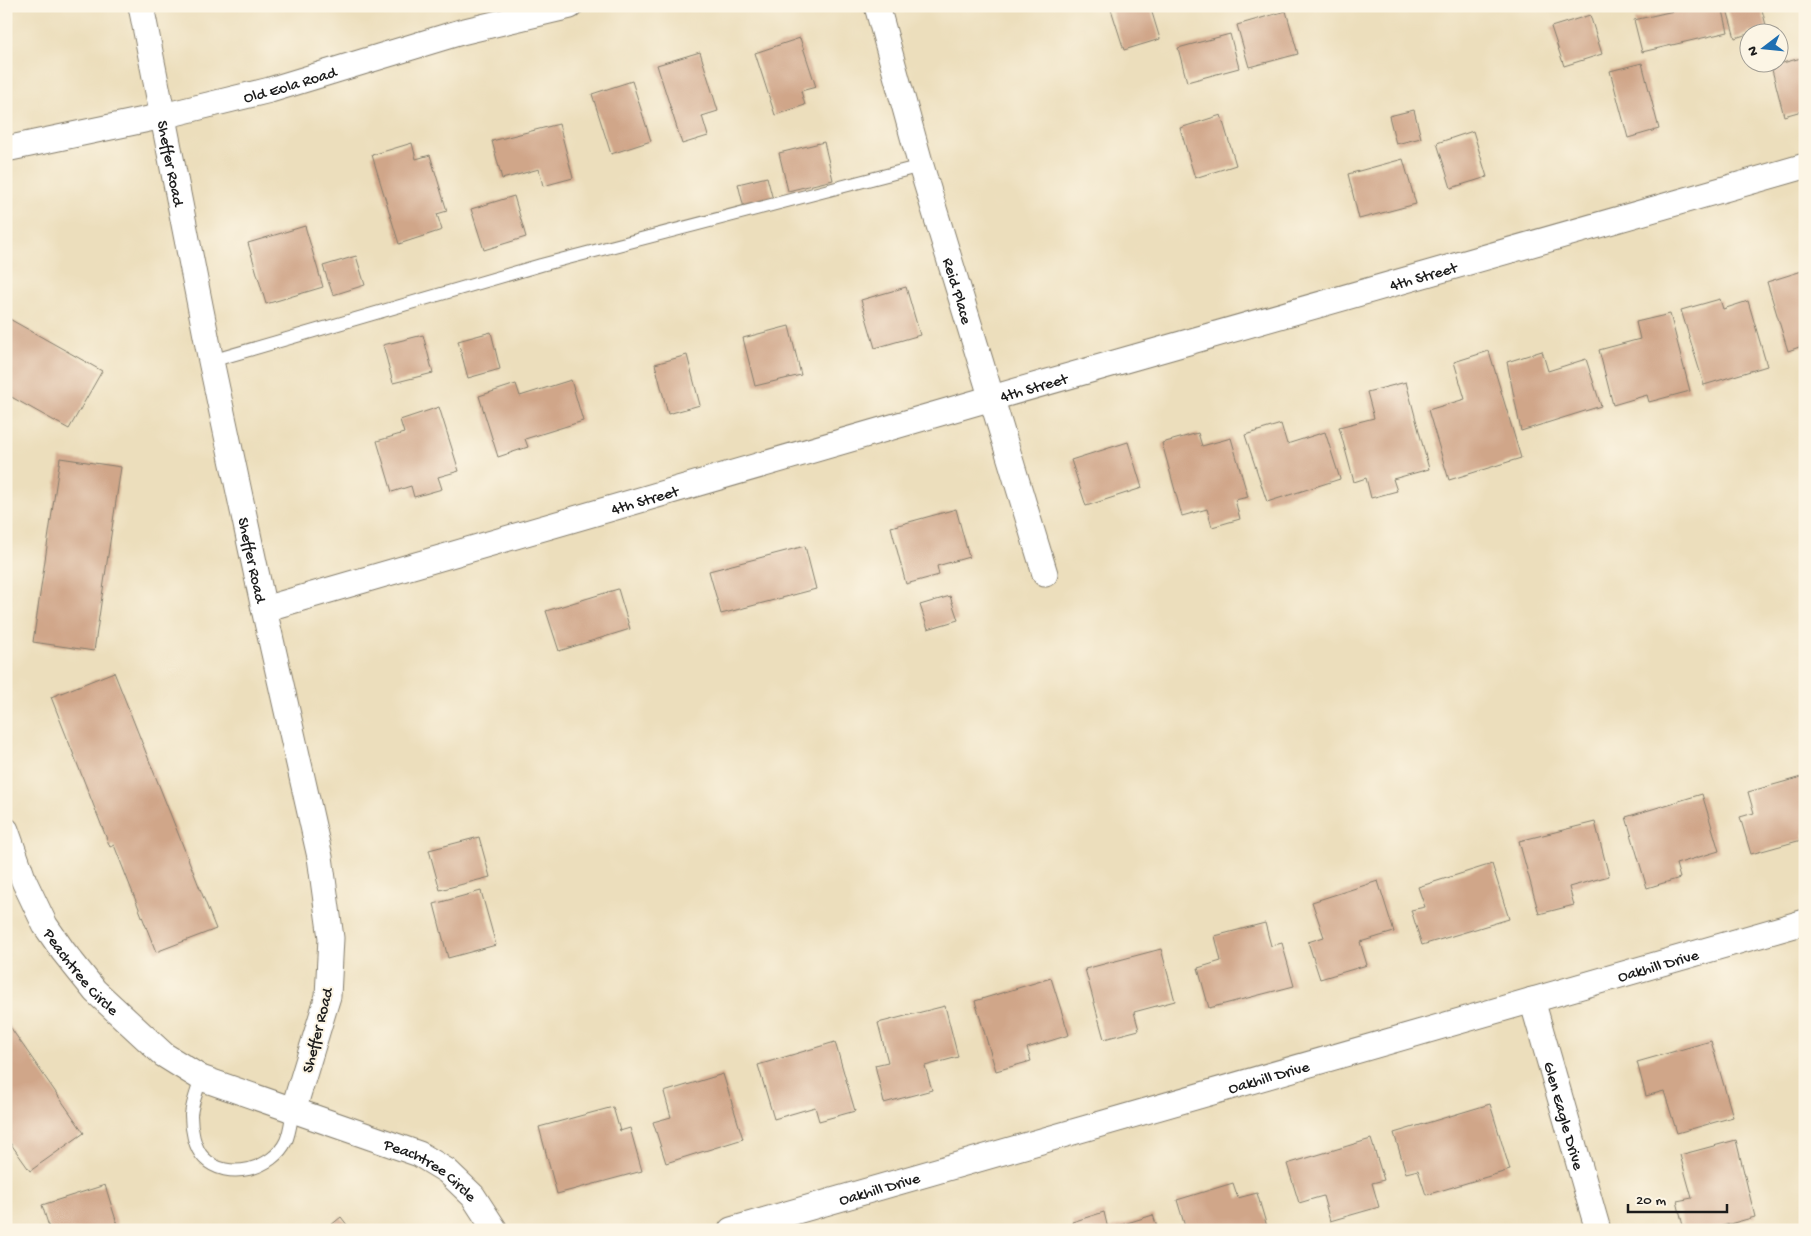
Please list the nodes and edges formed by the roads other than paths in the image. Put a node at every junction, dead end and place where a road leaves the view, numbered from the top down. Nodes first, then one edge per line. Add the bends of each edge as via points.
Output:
1 (141, 6) edge
2 (570, 6) edge
3 (877, 6) edge
4 (163, 116) junction
5 (6, 149) edge
6 (921, 166) junction
7 (1805, 166) edge
8 (211, 361) junction
9 (992, 398) junction
10 (1045, 574) dead end
11 (264, 609) junction
12 (6, 830) edge
13 (1805, 922) edge
14 (1532, 1000) junction
15 (201, 1078) junction
16 (293, 1111) junction
17 (495, 1230) edge
18 (731, 1230) edge
19 (1598, 1230) edge

1 - 4 street, Sheffer Road
2 - 4 street, Old Eola Road via 461,32 270,90
3 - 6 street, Reid Place
4 - 5 street, Old Eola Road
4 - 8 street, Sheffer Road
6 - 8 lane via 541,264
6 - 9 street, Reid Place
7 - 9 street, 4th Street
8 - 11 street, Sheffer Road
9 - 10 street, Reid Place
9 - 11 street, 4th Street
11 - 16 street, Sheffer Road via 320,857 331,938 328,996
12 - 15 street, Peachtree Circle via 24,881 63,951 95,991 131,1025 164,1055
13 - 14 street, Oakhill Drive
14 - 18 street, Oakhill Drive
14 - 19 street, Glen Eagle Drive
15 - 16 street, Peachtree Circle
15 - 16 lane via 191,1114 192,1130 204,1158 218,1167 237,1171 256,1167 273,1157 286,1141
16 - 17 street, Peachtree Circle via 419,1154 447,1171 473,1196

